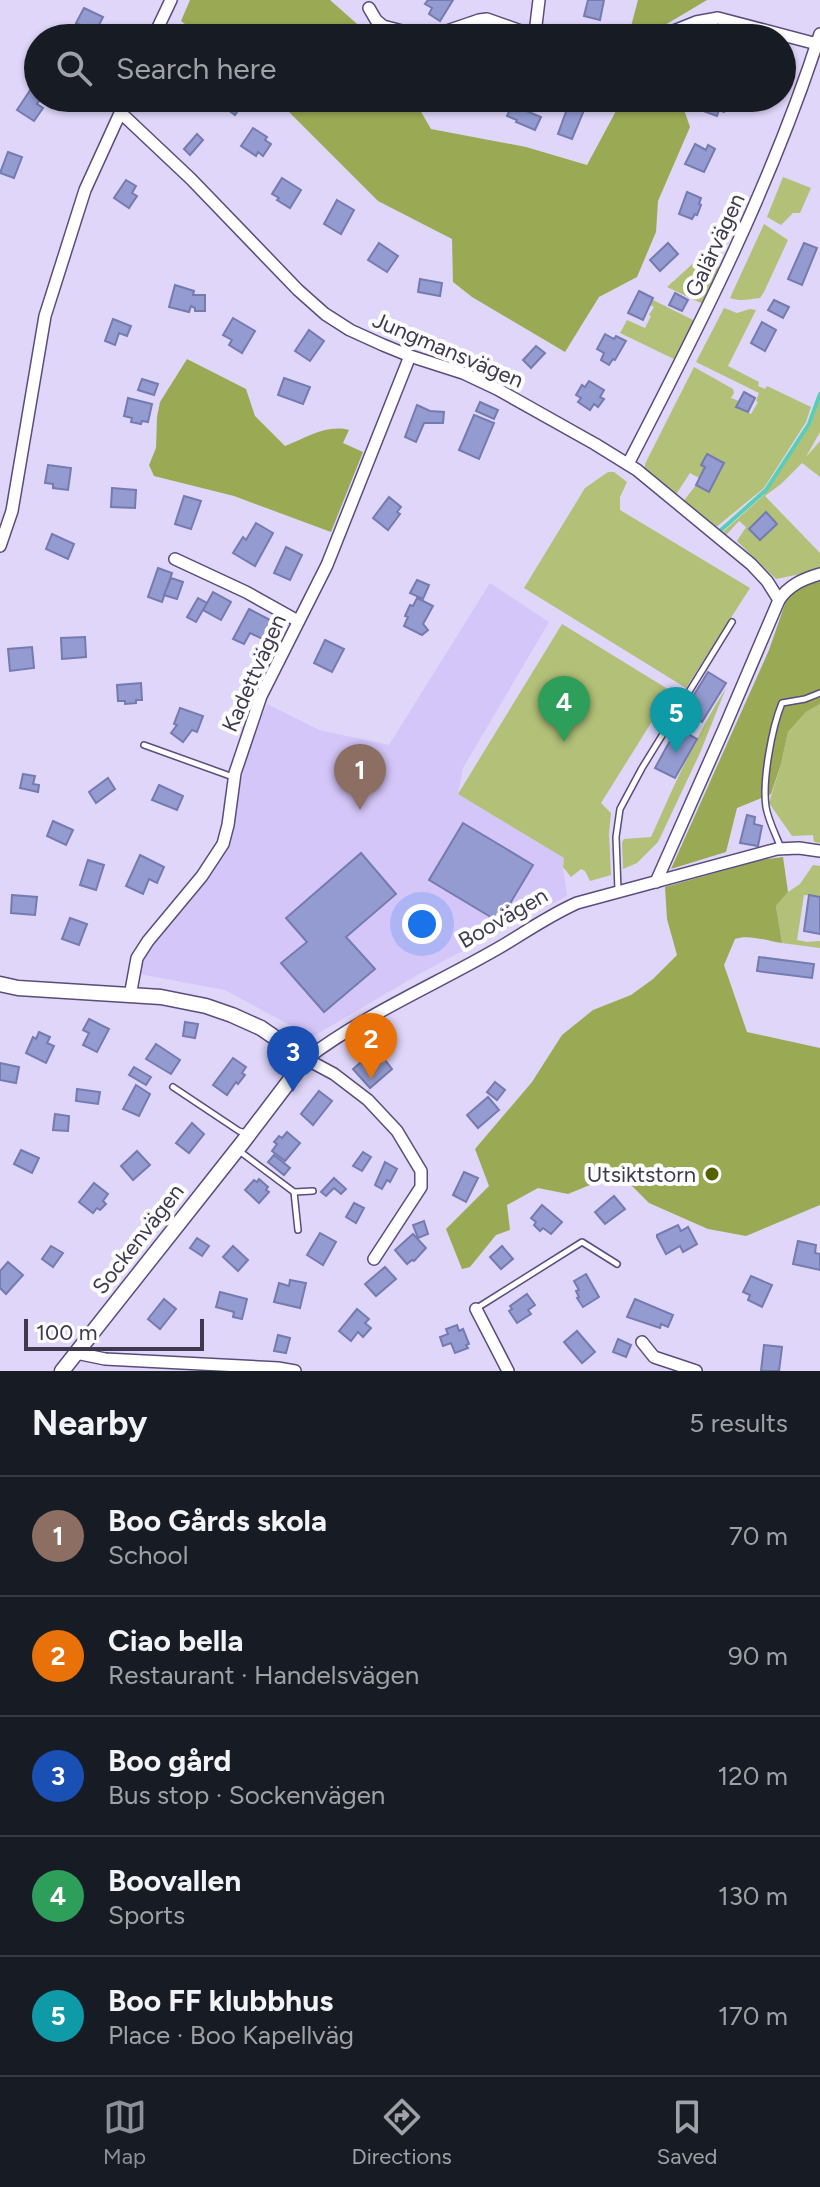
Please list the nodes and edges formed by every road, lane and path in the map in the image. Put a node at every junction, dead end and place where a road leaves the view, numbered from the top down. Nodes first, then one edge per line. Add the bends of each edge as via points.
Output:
1 (171, 0) edge
2 (539, 0) edge
3 (369, 8) dead end
4 (160, 24) edge
5 (381, 24) edge
6 (467, 24) edge
7 (501, 24) edge
8 (536, 24) edge
9 (691, 24) edge
10 (747, 24) edge
11 (796, 34) edge
12 (818, 39) edge
13 (796, 102) edge
14 (793, 112) edge
15 (121, 113) joint
16 (410, 356) junction
17 (628, 464) junction
18 (0, 546) edge
19 (175, 559) dead end
20 (820, 574) edge
21 (779, 600) junction
22 (298, 621) junction
23 (732, 622) dead end
24 (820, 693) edge
25 (144, 745) dead end
26 (234, 777) junction
27 (781, 848) junction
28 (820, 851) edge
29 (656, 882) junction
30 (618, 891) junction
31 (0, 984) edge
32 (130, 996) junction
33 (306, 1059) junction
34 (173, 1087) dead end
35 (249, 1134) junction
36 (237, 1149) junction
37 (313, 1191) dead end
38 (294, 1192) junction
39 (298, 1230) dead end
40 (374, 1259) dead end
41 (617, 1264) dead end
42 (476, 1309) joint
43 (642, 1342) dead end
44 (76, 1353) junction
45 (62, 1371) edge
46 (295, 1371) edge
47 (508, 1371) edge
48 (696, 1371) edge

1 - 4 street
2 - 8 street
3 - 5 street
6 - 7 street via 487,19
9 - 10 street via 718,18
11 - 12 street
12 - 13 street, Galärvägen
14 - 17 street, Galärvägen via 753,213
15 - 16 street, Jungmansvägen via 313,305 350,330
15 - 18 street via 85,190 45,316 12,511
16 - 17 street, Jungmansvägen via 497,389
16 - 22 street, Kadettvägen via 340,535
17 - 21 street, Jungmansvägen via 751,564
19 - 22 street
20 - 21 street via 797,583
21 - 29 street
22 - 26 street, Kadettvägen via 261,696
23 - 30 lane via 620,809
24 - 27 lane via 782,703 776,717 766,808
25 - 26 lane
26 - 32 street, Kadettvägen via 223,844 137,958
27 - 28 street, Boovägen
27 - 29 street, Boovägen
29 - 30 street, Boovägen
30 - 33 street, Boovägen via 556,912 357,1024
31 - 32 street
32 - 33 street via 183,1001 232,1015
33 - 35 street, Sockenvägen
33 - 40 street via 368,1100 397,1131 421,1171 421,1187
34 - 35 lane
35 - 36 street, Sockenvägen
36 - 38 lane
36 - 44 street, Sockenvägen
37 - 38 lane
38 - 39 lane
41 - 42 lane via 579,1243
42 - 47 street
43 - 48 street via 654,1357
44 - 45 street, Sockenvägen
44 - 46 street

